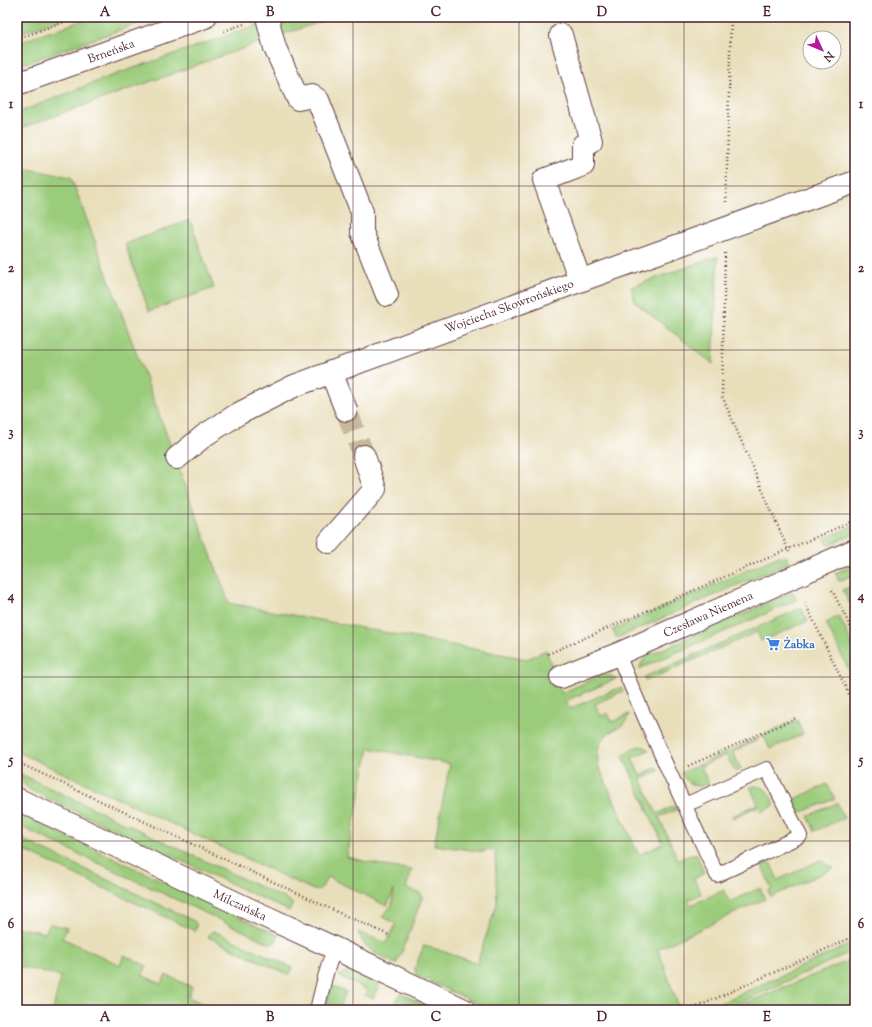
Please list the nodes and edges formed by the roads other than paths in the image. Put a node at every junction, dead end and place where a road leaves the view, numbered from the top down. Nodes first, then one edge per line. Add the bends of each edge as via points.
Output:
1 (205, 17) edge
2 (267, 17) edge
3 (560, 35) dead end
4 (17, 84) edge
5 (855, 182) edge
6 (580, 280) junction
7 (387, 295) dead end
8 (331, 372) junction
9 (346, 410) tunnel mouth
10 (364, 456) tunnel mouth
11 (177, 458) dead end
12 (329, 542) dead end
13 (855, 550) edge
14 (618, 654) junction
15 (561, 677) dead end
16 (17, 799) edge
17 (685, 805) junction
18 (334, 948) junction
19 (317, 1010) edge
20 (464, 1010) edge

1 - 4 street, Brneńska
2 - 7 street via 274,48 298,99 312,96 318,100 362,212 362,232
3 - 6 street via 591,141 583,145 584,165 544,180
5 - 6 street, Wojciecha Skowrońskiego
6 - 8 street, Wojciecha Skowrońskiego
8 - 9 street
8 - 11 street, Wojciecha Skowrońskiego via 294,386 238,414
10 - 12 street via 375,489
13 - 14 street, Czesława Niemena
14 - 15 street, Czesława Niemena
14 - 17 lane
16 - 18 street, Milczańska
17 - 17 lane via 767,768 800,836 717,875
18 - 19 lane
18 - 20 street, Milczańska

